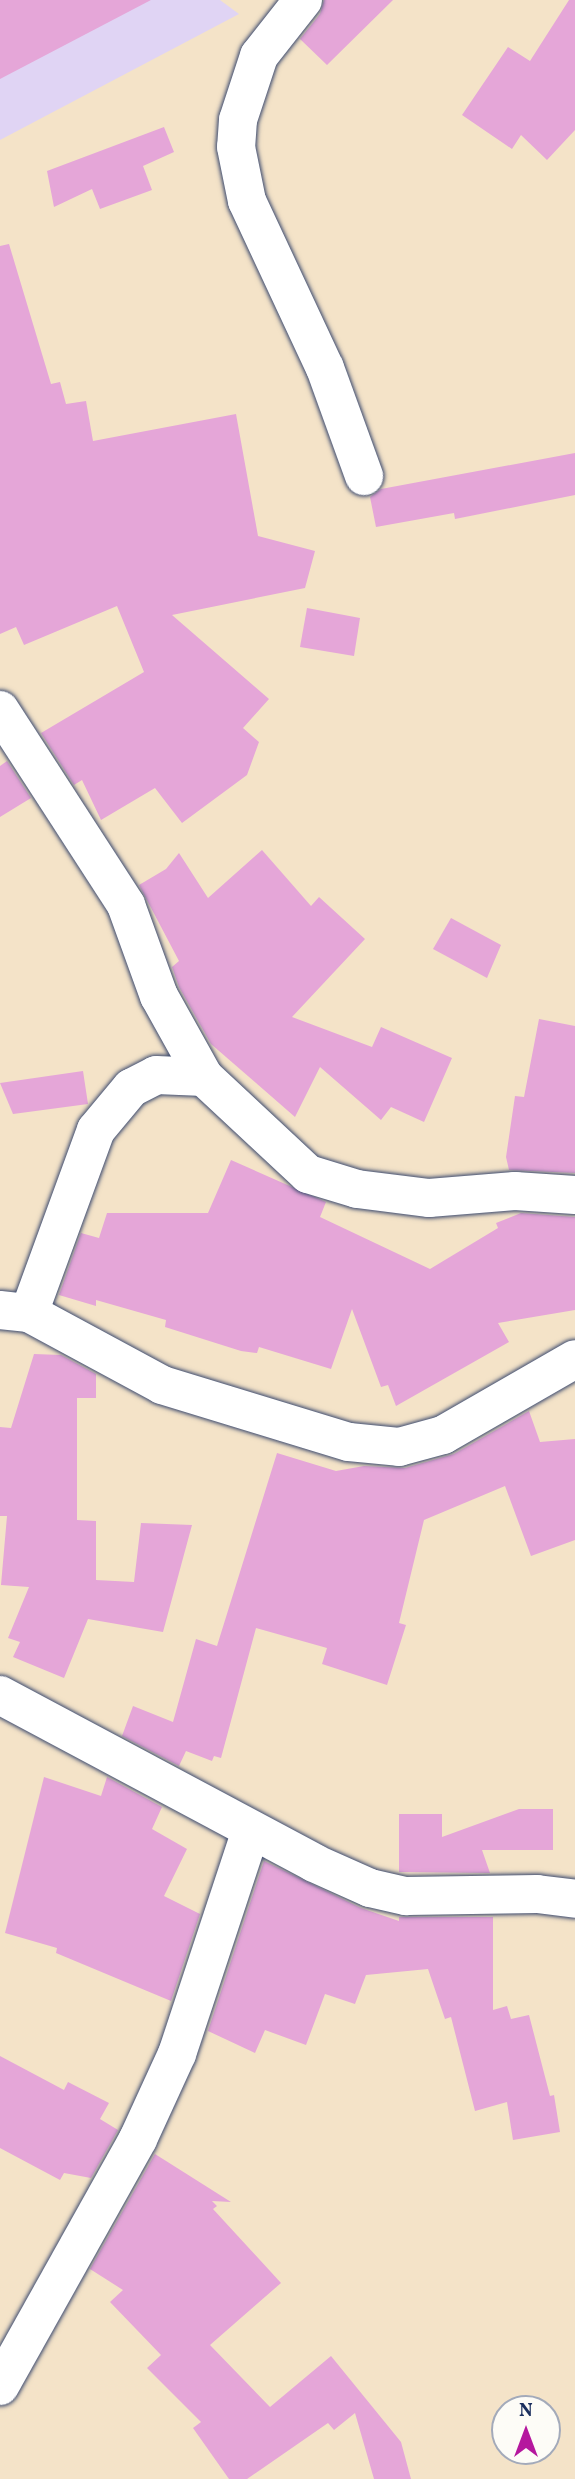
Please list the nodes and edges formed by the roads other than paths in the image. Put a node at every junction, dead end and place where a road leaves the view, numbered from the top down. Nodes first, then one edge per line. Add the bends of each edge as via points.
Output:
1 (303, 0) edge
2 (364, 476) dead end
3 (0, 710) edge
4 (204, 1077) junction
5 (575, 1195) edge
6 (14, 1311) edge
7 (575, 1359) edge
8 (0, 1696) edge
9 (251, 1830) junction
10 (575, 1899) edge
11 (0, 2386) edge

1 - 2 street via 259,56 238,120 236,147 247,201 324,368
3 - 4 street via 126,905 159,996
4 - 5 street via 309,1174 357,1189 429,1198 516,1191
4 - 6 street via 156,1075 131,1088 96,1130
6 - 7 street via 162,1385 349,1442 399,1447 443,1435
8 - 9 street
9 - 10 street via 370,1888 406,1896 537,1894
9 - 11 street via 177,2054 138,2139

